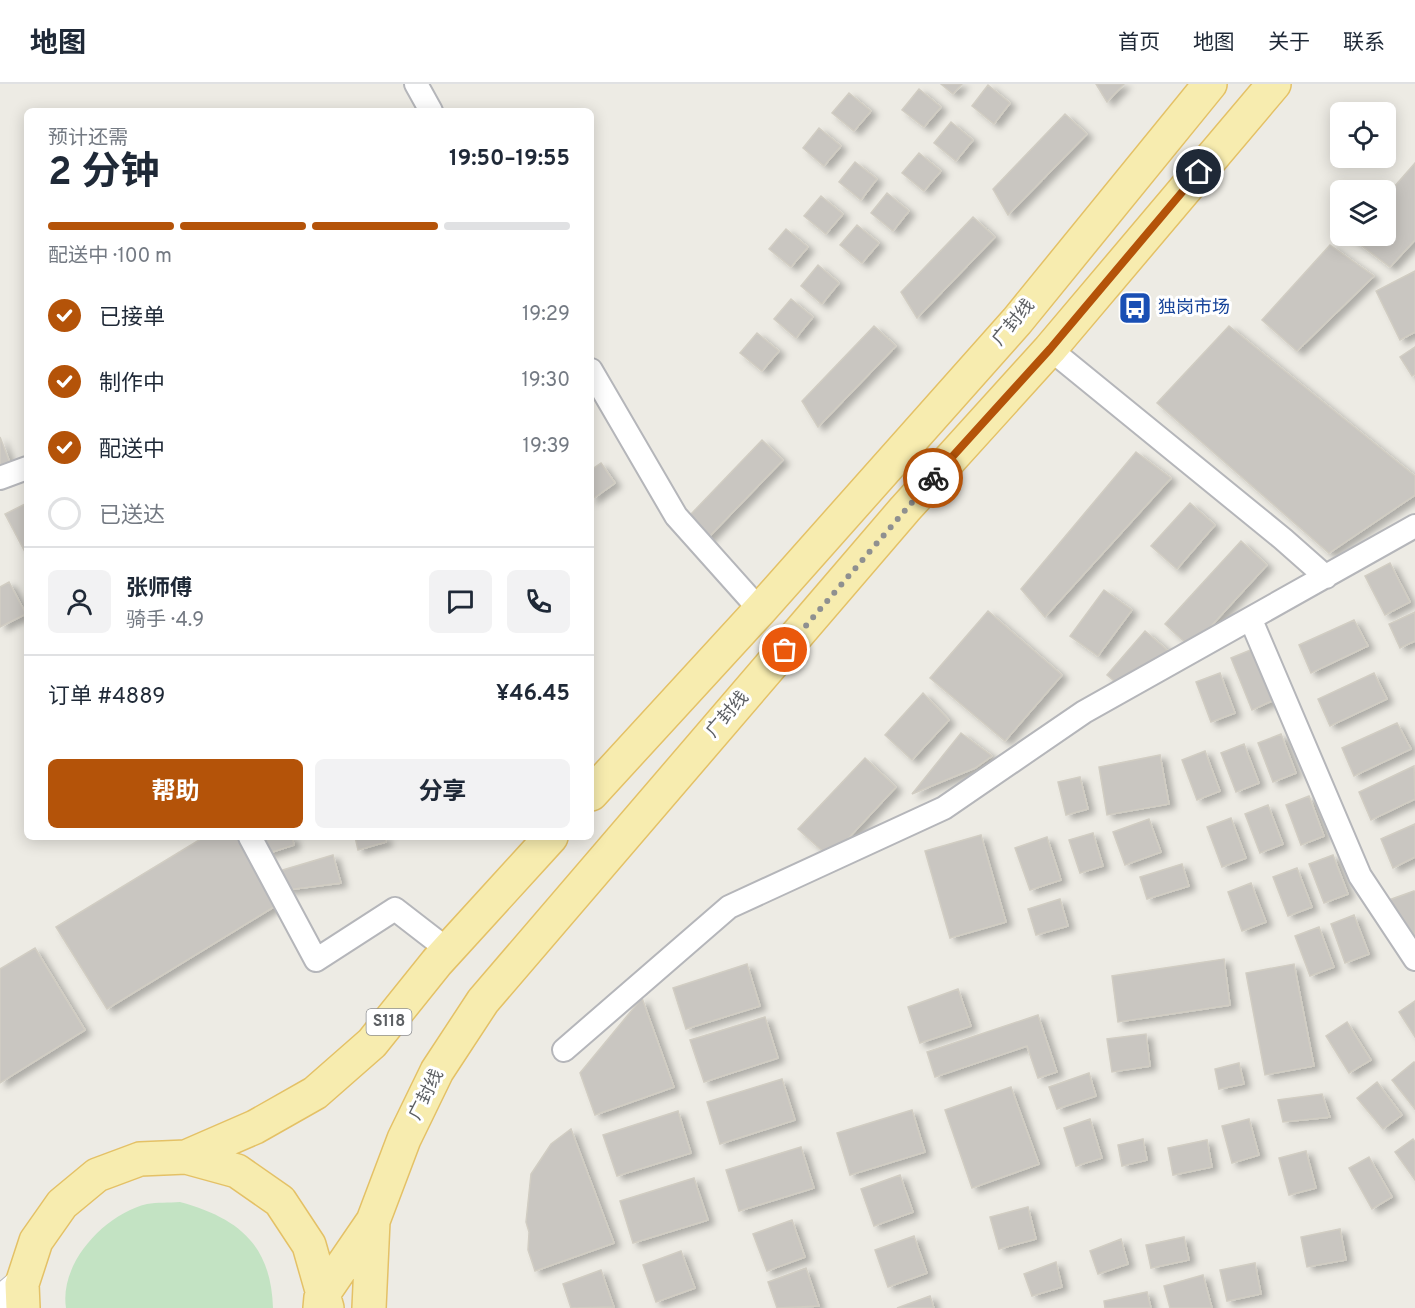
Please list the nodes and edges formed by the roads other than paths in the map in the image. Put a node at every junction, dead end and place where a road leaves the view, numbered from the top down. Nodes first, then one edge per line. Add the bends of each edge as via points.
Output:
1 (416, 84) edge
2 (1210, 84) edge
3 (1274, 84) edge
4 (428, 108) edge
5 (1050, 349) junction
6 (594, 375) edge
7 (24, 469) edge
8 (0, 478) edge
9 (1415, 526) edge
10 (1326, 577) junction
11 (759, 610) junction
12 (1251, 620) junction
13 (594, 791) edge
14 (252, 840) edge
15 (548, 840) edge
16 (448, 950) junction
17 (1415, 959) edge
18 (564, 1050) dead end
19 (186, 1157) junction
20 (373, 1221) junction
21 (15, 1299) edge
22 (323, 1304) edge
23 (369, 1308) edge

1 - 4 street
2 - 11 main road, 广封线 via 1017,321
3 - 5 main road, 广封线
5 - 10 street
5 - 20 main road, 广封线 via 905,509 483,1001 437,1071 404,1139
6 - 11 street via 676,516
7 - 8 street
9 - 10 street
10 - 12 street
11 - 13 main road, 广封线
12 - 17 street via 1360,876
12 - 18 street via 1084,712 944,808 729,908
14 - 16 street via 316,960 395,909
15 - 16 main road, S118
16 - 19 main road, S118 via 372,1043 315,1093 255,1127
19 - 21 main road, S118 via 140,1160 97,1175 62,1204 36,1241
19 - 22 main road via 237,1171 280,1202 309,1245
20 - 22 main road, 广封线
20 - 23 main road

